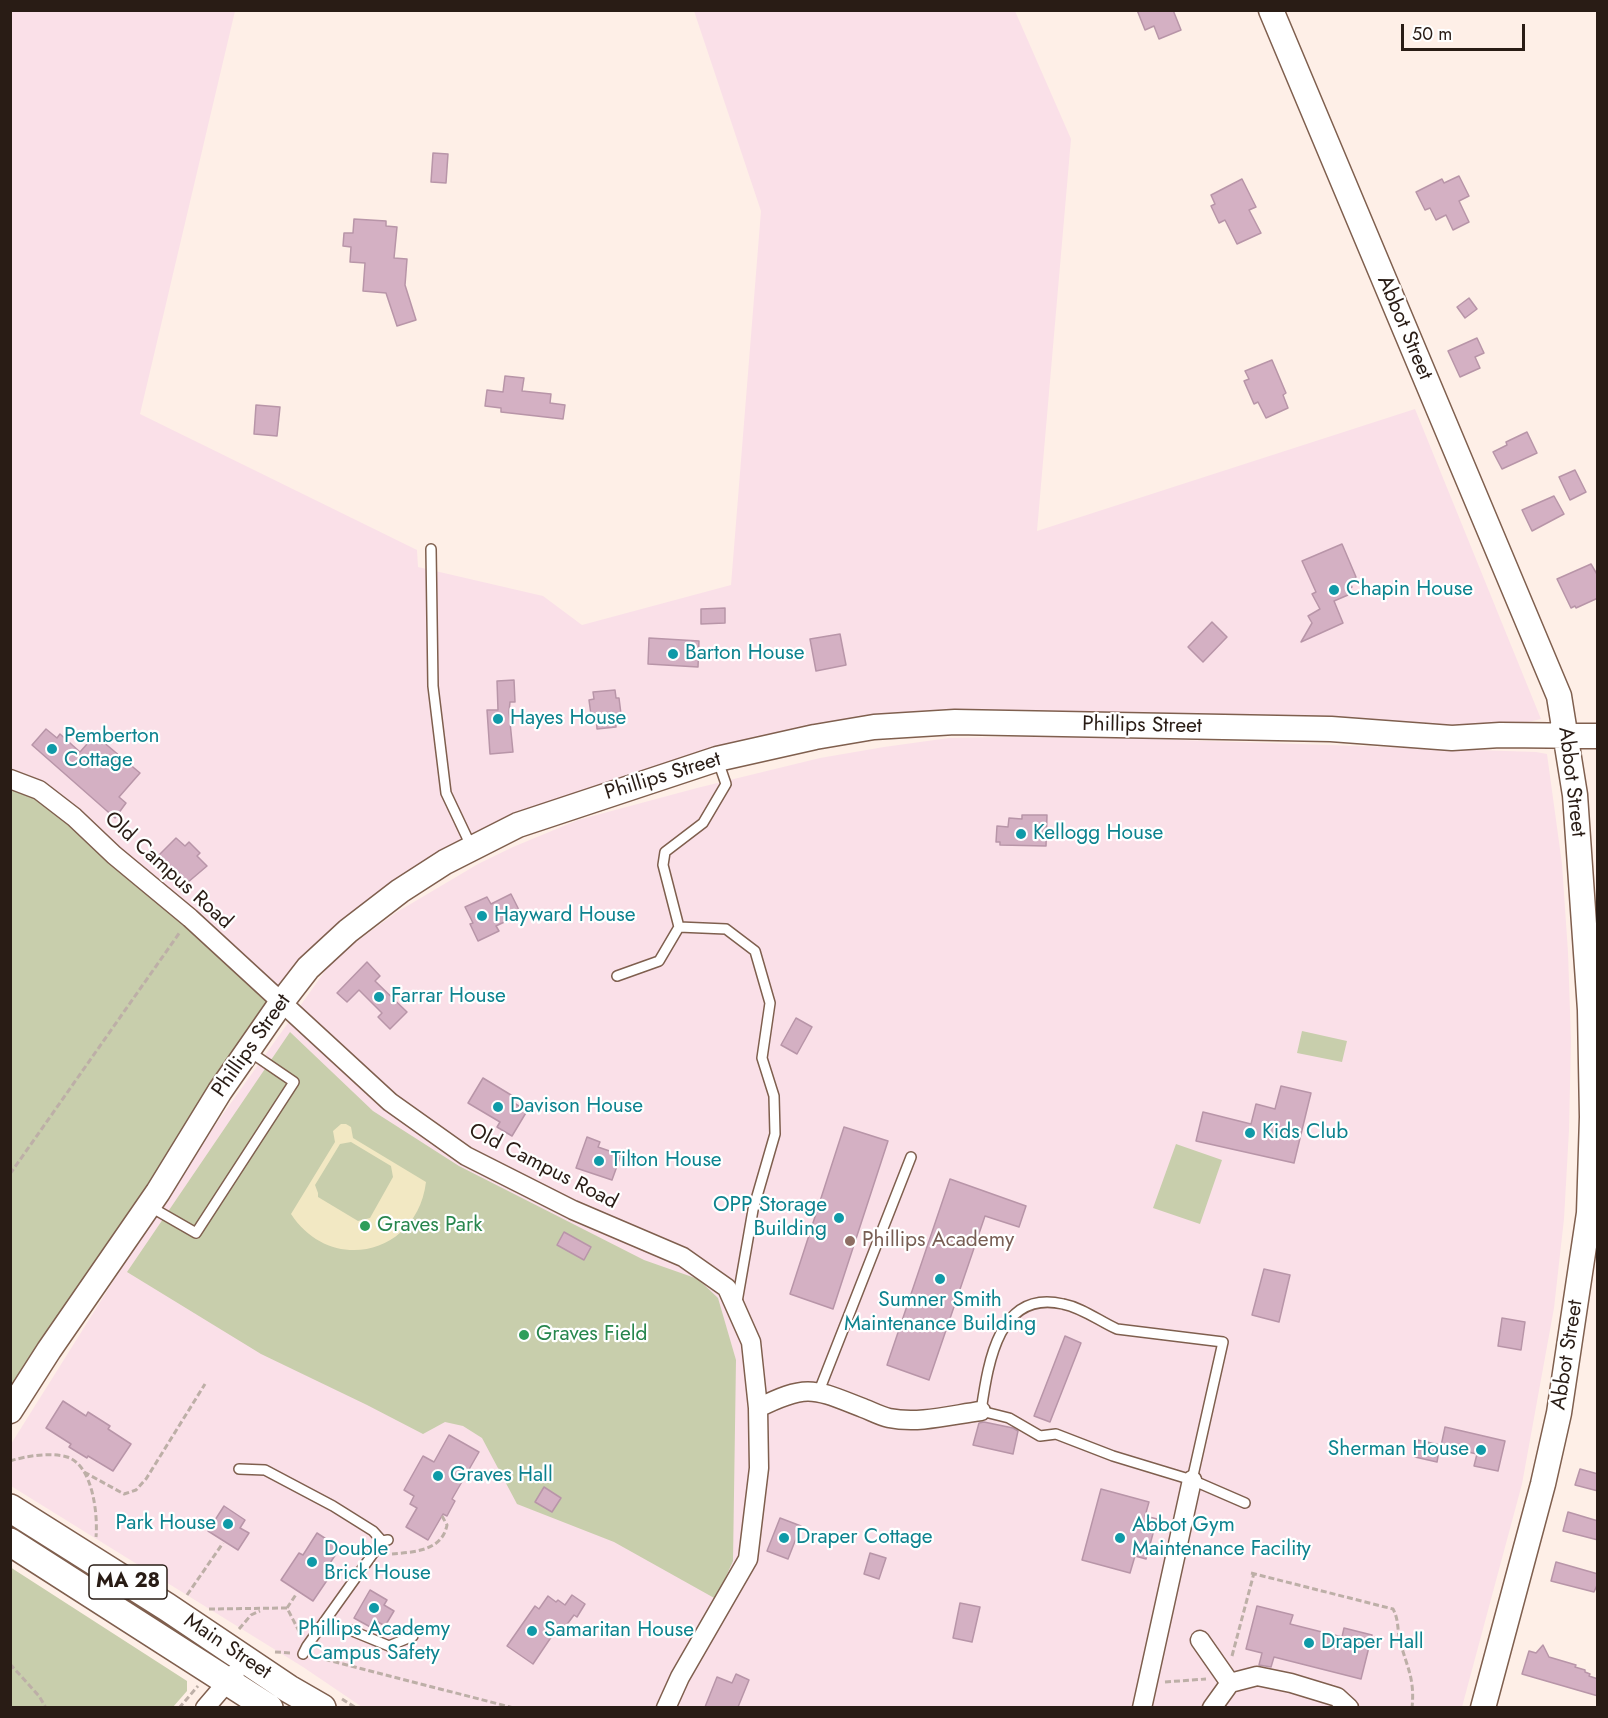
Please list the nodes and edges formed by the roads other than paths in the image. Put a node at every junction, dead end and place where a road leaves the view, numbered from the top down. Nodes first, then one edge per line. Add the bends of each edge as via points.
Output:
1 (1271, 10) edge
2 (431, 549) dead end
3 (1567, 736) junction
4 (1598, 736) edge
5 (717, 759) junction
6 (10, 779) edge
7 (472, 848) junction
8 (679, 927) junction
9 (617, 976) dead end
10 (281, 1003) junction
11 (248, 1051) junction
12 (911, 1157) dead end
13 (149, 1206) junction
14 (736, 1307) junction
15 (819, 1391) junction
16 (758, 1408) junction
17 (10, 1411) edge
18 (981, 1411) junction
19 (239, 1469) dead end
20 (1192, 1480) junction
21 (1245, 1503) dead end
22 (10, 1508) edge
23 (10, 1542) edge
24 (350, 1630) dead end
25 (413, 1636) dead end
26 (1200, 1640) dead end
27 (303, 1654) road end
28 (244, 1659) junction
29 (1228, 1680) junction
30 (229, 1682) junction
31 (205, 1707) edge
32 (269, 1707) edge
33 (322, 1707) edge
34 (666, 1707) edge
35 (1142, 1707) edge
36 (1212, 1707) edge
37 (1349, 1707) edge
38 (1483, 1707) edge

1 - 3 street, Abbot Street via 1528,621 1558,696
2 - 7 lane via 433,686 446,793
3 - 4 street, Phillips Street
3 - 5 street, Phillips Street via 1452,738 1331,729 955,722 874,727
3 - 38 street, Abbot Street via 1581,860 1590,1010 1589,1213 1559,1413
5 - 7 street, Phillips Street via 518,825
5 - 8 lane via 726,784 703,823 665,852 663,865
6 - 10 street, Old Campus Road via 54,800
7 - 10 street, Phillips Street via 419,879 348,931 308,968
8 - 9 lane via 659,961
8 - 14 lane via 726,929 755,951 770,1003 762,1058 774,1096 775,1134 753,1210
10 - 11 street, Phillips Street
10 - 14 street, Old Campus Road via 390,1102 466,1156 573,1210 683,1257 727,1288
11 - 13 street, Phillips Street
11 - 13 lane via 294,1082 196,1233
12 - 15 lane
13 - 17 street, Phillips Street
14 - 16 street, Old Campus Road via 751,1342
15 - 16 street via 798,1391
15 - 18 street via 888,1418 911,1420
16 - 34 street, Old Campus Road via 759,1468 748,1559
18 - 20 lane via 1009,1418 1040,1436 1056,1434
18 - 20 lane via 988,1365 1001,1334 1017,1310 1030,1304 1044,1301 1084,1310 1117,1329 1223,1342
19 - 27 lane via 265,1470 333,1506 385,1541
20 - 21 lane
20 - 35 street
22 - 28 main road, Main Street / MA 28
23 - 30 main road, Main Street / MA 28
24 - 25 lane via 389,1646
26 - 29 street
28 - 30 street
28 - 33 main road, Main Street / MA 28
29 - 36 street
29 - 37 street via 1257,1676 1291,1683 1337,1697
30 - 31 street
30 - 32 main road, Main Street / MA 28

